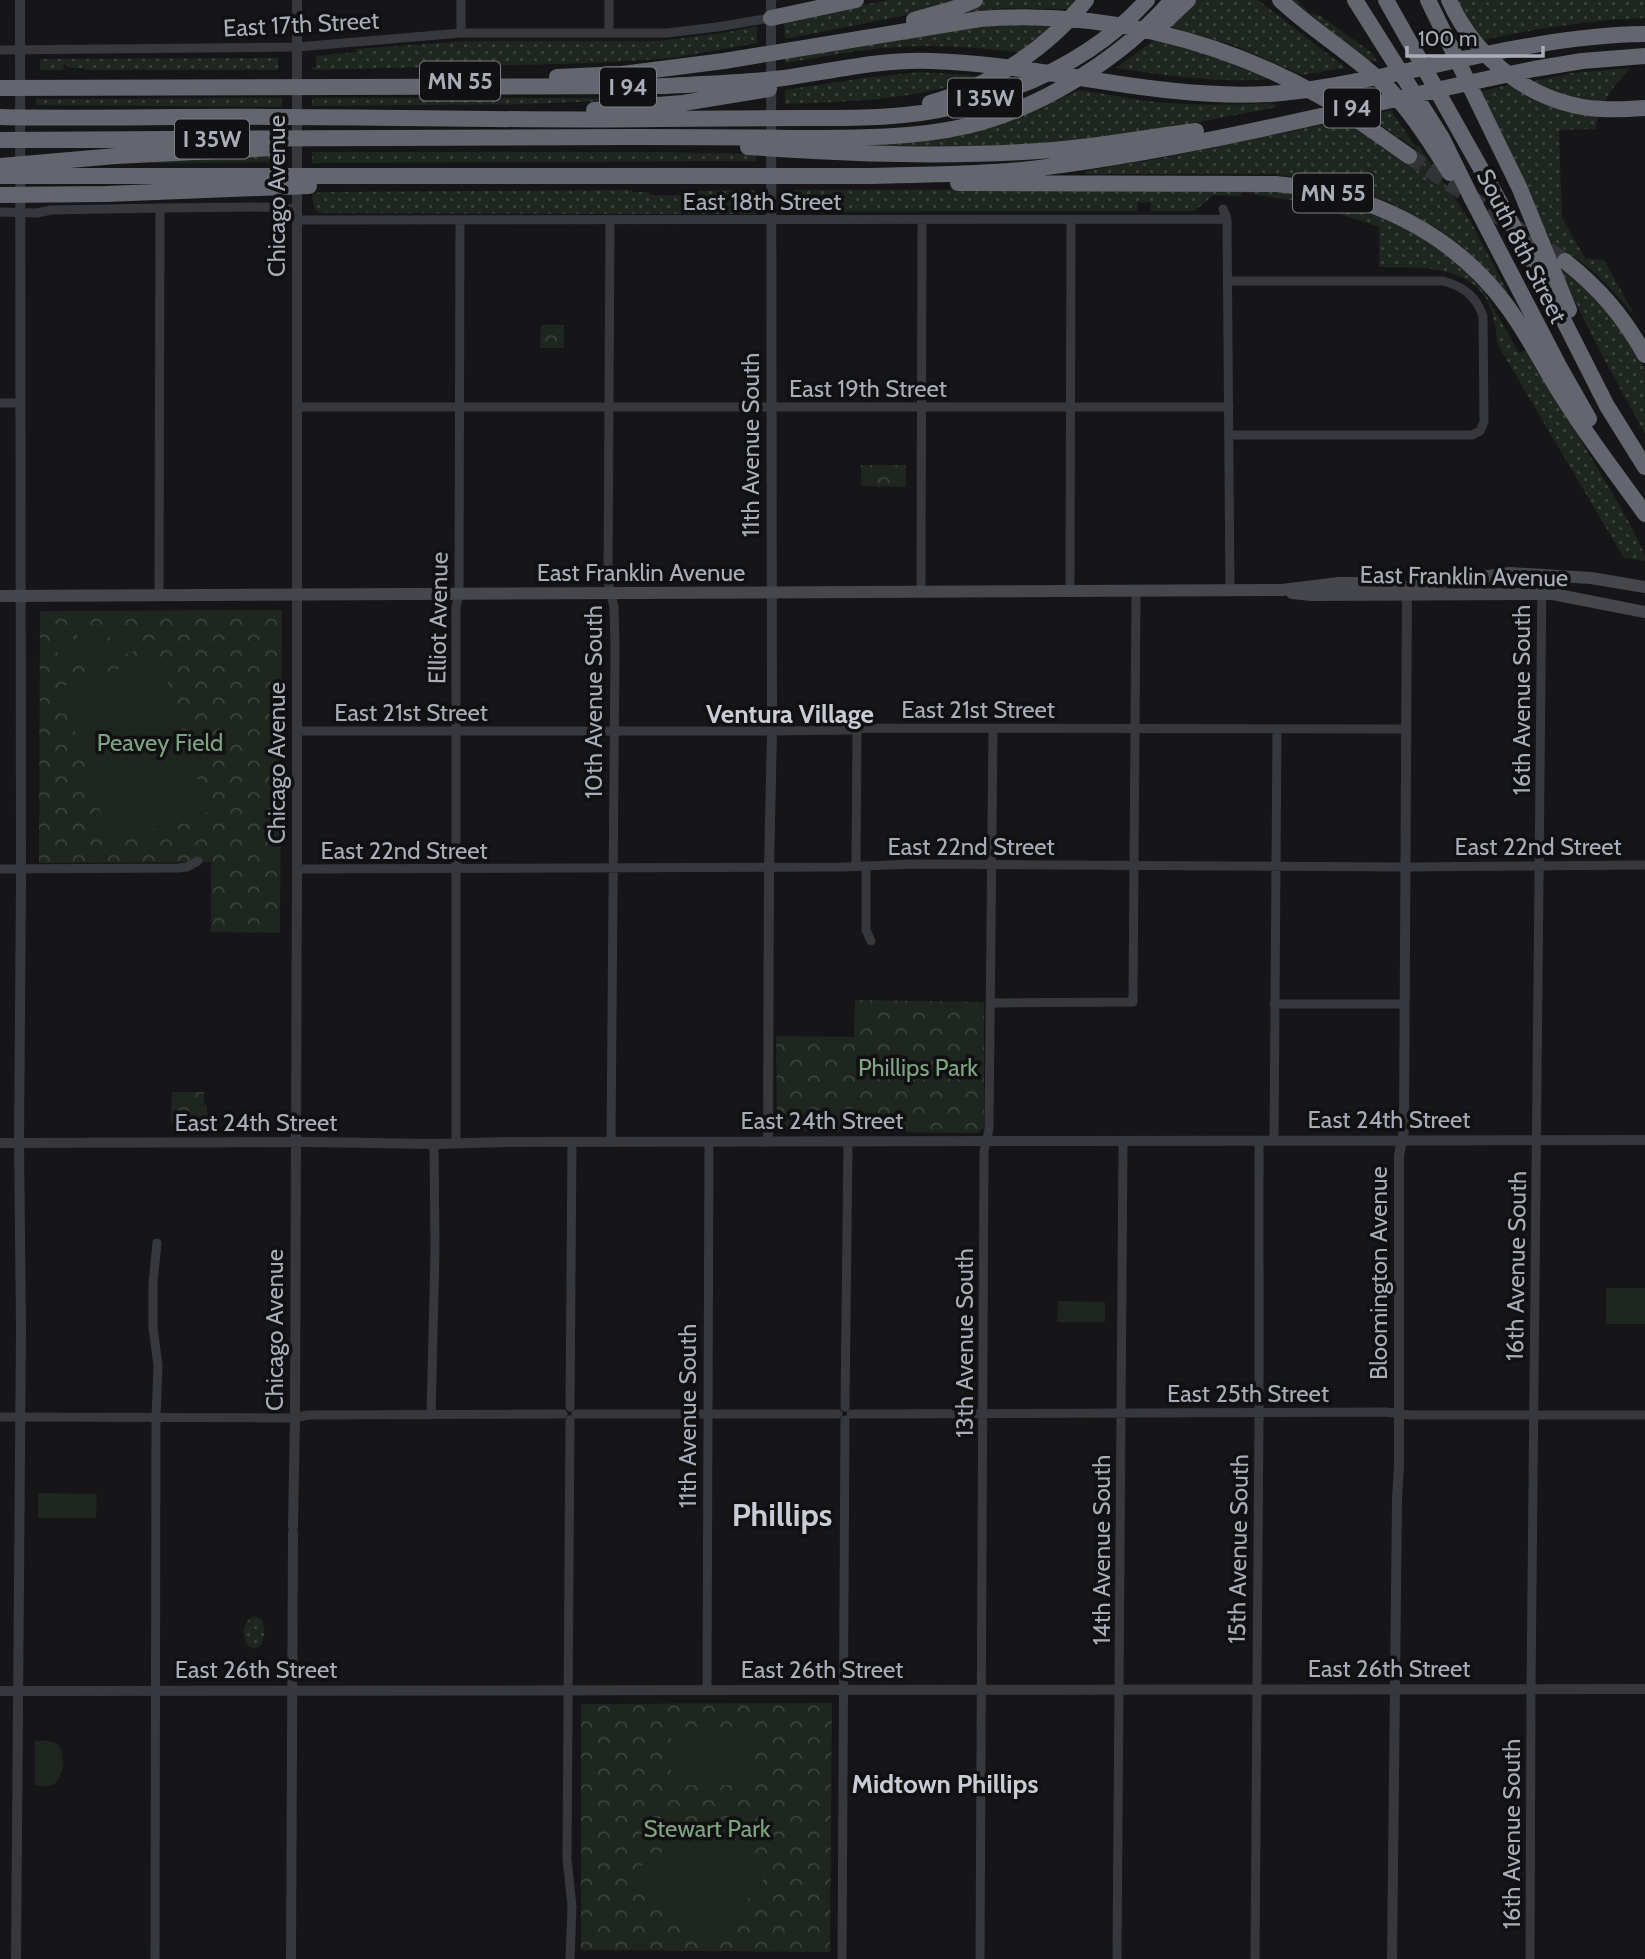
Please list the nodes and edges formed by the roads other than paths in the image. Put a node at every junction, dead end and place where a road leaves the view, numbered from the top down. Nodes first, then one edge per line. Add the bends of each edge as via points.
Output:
1 (20, 0) edge
2 (298, 0) edge
3 (461, 0) edge
4 (609, 0) edge
5 (771, 0) edge
6 (856, 0) edge
7 (975, 0) edge
8 (1086, 0) edge
9 (1147, 0) edge
10 (1172, 0) edge
11 (1188, 0) edge
12 (1266, 0) edge
13 (1280, 0) edge
14 (1355, 0) edge
15 (1386, 0) edge
16 (1398, 0) edge
17 (1428, 0) edge
18 (1449, 0) edge
19 (1297, 16) junction
20 (771, 22) junction
21 (461, 33) junction
22 (609, 33) junction
23 (1645, 34) edge
24 (0, 50) edge
25 (297, 52) junction
26 (19, 54) junction
27 (1637, 57) edge
28 (724, 61) junction
29 (948, 62) junction
30 (0, 85) edge
31 (306, 88) junction
32 (1028, 104) junction
33 (1645, 108) edge
34 (0, 117) edge
35 (400, 117) junction
36 (794, 118) junction
37 (1278, 124) junction
38 (424, 137) junction
39 (701, 137) junction
40 (1, 140) edge
41 (1409, 156) tunnel mouth
42 (1478, 161) junction
43 (0, 166) edge
44 (0, 176) edge
45 (872, 176) junction
46 (529, 177) junction
47 (0, 195) edge
48 (19, 208) junction
49 (160, 208) junction
50 (297, 209) junction
51 (1223, 209) dead end
52 (0, 212) edge
53 (1227, 219) junction
54 (460, 220) junction
55 (610, 220) junction
56 (771, 220) junction
57 (922, 220) junction
58 (1071, 220) junction
59 (1489, 233) junction
60 (1566, 261) tunnel mouth
61 (1228, 281) junction
62 (1645, 355) edge
63 (0, 403) edge
64 (20, 403) junction
65 (1607, 406) junction
66 (297, 407) junction
67 (460, 407) junction
68 (609, 407) junction
69 (771, 407) junction
70 (922, 407) junction
71 (1070, 407) junction
72 (1229, 407) junction
73 (1229, 435) junction
74 (1645, 467) edge
75 (1645, 514) edge
76 (1542, 574) junction
77 (1645, 587) edge
78 (1136, 590) junction
79 (1230, 590) junction
80 (1069, 591) junction
81 (1407, 591) junction
82 (771, 592) junction
83 (921, 592) junction
84 (612, 593) junction
85 (459, 594) junction
86 (1541, 594) junction
87 (298, 595) junction
88 (0, 596) edge
89 (21, 596) junction
90 (159, 596) junction
91 (1645, 612) edge
92 (857, 728) junction
93 (993, 729) junction
94 (1135, 729) junction
95 (1407, 729) junction
96 (1276, 730) junction
97 (297, 731) junction
98 (456, 731) junction
99 (614, 731) junction
100 (772, 731) junction
101 (198, 861) dead end
102 (992, 864) junction
103 (1540, 865) junction
104 (1645, 865) edge
105 (861, 866) junction
106 (1134, 866) junction
107 (1276, 866) junction
108 (769, 867) junction
109 (1406, 867) junction
110 (612, 868) junction
111 (0, 869) edge
112 (21, 869) junction
113 (297, 869) junction
114 (456, 869) junction
115 (871, 941) dead end
116 (990, 1003) junction
117 (1274, 1004) junction
118 (1404, 1004) junction
119 (1259, 1140) junction
120 (1274, 1140) junction
121 (1402, 1140) junction
122 (1537, 1140) junction
123 (1645, 1140) edge
124 (987, 1141) junction
125 (1123, 1141) junction
126 (295, 1142) junction
127 (572, 1142) junction
128 (611, 1142) junction
129 (709, 1142) junction
130 (768, 1142) junction
131 (848, 1142) junction
132 (0, 1143) edge
133 (19, 1143) junction
134 (456, 1143) junction
135 (434, 1144) junction
136 (157, 1243) dead end
137 (1259, 1412) junction
138 (982, 1413) junction
139 (1121, 1413) junction
140 (1399, 1413) junction
141 (570, 1414) junction
142 (845, 1414) junction
143 (431, 1415) junction
144 (708, 1415) junction
145 (1534, 1415) junction
146 (1645, 1415) edge
147 (0, 1417) edge
148 (20, 1417) junction
149 (156, 1418) junction
150 (295, 1418) junction
151 (843, 1689) junction
152 (1119, 1689) junction
153 (1256, 1689) junction
154 (1395, 1689) junction
155 (1531, 1689) junction
156 (1645, 1689) edge
157 (18, 1690) junction
158 (155, 1690) junction
159 (293, 1690) junction
160 (568, 1690) junction
161 (707, 1690) junction
162 (982, 1690) junction
163 (0, 1691) edge
164 (16, 1959) edge
165 (155, 1959) edge
166 (291, 1959) edge
167 (570, 1959) edge
168 (842, 1959) edge
169 (980, 1959) edge
170 (1117, 1959) edge
171 (1255, 1959) edge
172 (1392, 1959) edge
173 (1530, 1959) edge

1 - 26 street
2 - 25 street, Chicago Avenue
3 - 21 street
4 - 22 street
5 - 20 street, 11th Avenue South
6 - 20 highway
7 - 28 highway via 922,18
8 - 36 highway via 1033,52 958,94 892,110
9 - 36 highway, I 35W via 1084,54 1057,71 998,94 921,113
10 - 32 highway, I 35W via 1098,65
11 - 32 highway via 1136,47 1072,86
12 - 19 highway
13 - 19 highway
14 - 59 highway, South 8th Street via 1442,138
15 - 42 highway
16 - 42 highway
17 - 65 highway via 1520,189
18 - 33 highway via 1486,54 1534,91 1579,106
19 - 59 highway via 1367,69 1405,107
20 - 22 street, East 17th Street via 667,33
20 - 56 street, 11th Avenue South
21 - 22 street, East 17th Street
21 - 25 street, East 17th Street
23 - 29 highway, I 94 via 1572,38 1304,91 1238,94 1153,89 1012,66
24 - 26 street, East 17th Street
25 - 26 street, East 17th Street
25 - 50 street, Chicago Avenue
26 - 48 street
27 - 37 highway, I 94 via 1554,66
28 - 31 highway, MN 55 via 598,75
28 - 41 highway, MN 55 via 970,20 1016,16 1119,25 1236,57 1309,90
29 - 31 highway, I 94 via 878,64 690,85
29 - 35 highway via 873,68 667,105
30 - 31 highway, I 94
32 - 39 highway, I 35W via 986,121 922,134
34 - 35 highway, I 35W
35 - 36 highway, I 35W
37 - 39 highway via 1060,150 964,154 756,148
37 - 45 highway, I 94 via 1034,168
38 - 39 highway, I 35W
38 - 40 highway, I 35W
38 - 43 highway
42 - 65 highway
44 - 46 highway, I 94
45 - 46 highway, I 94
45 - 75 highway, MN 55 via 926,183 1276,184 1332,192 1399,215 1440,240 1495,290 1559,392
46 - 47 highway
48 - 49 street, East 18th Street
48 - 52 street, East 18th Street
48 - 64 street
49 - 50 street, East 18th Street
49 - 90 street
50 - 54 street, East 18th Street
50 - 66 street, Chicago Avenue
51 - 53 street
53 - 58 street, East 18th Street
53 - 61 street
54 - 55 street, East 18th Street
54 - 67 street, Elliot Avenue
55 - 56 street, East 18th Street
55 - 68 street, 10th Avenue South
56 - 57 street, East 18th Street
56 - 69 street, 11th Avenue South
57 - 58 street, East 18th Street
57 - 70 street
58 - 71 street
59 - 75 highway, South 8th Street via 1560,369
60 - 62 highway via 1610,302
61 - 72 street
61 - 73 street via 1434,281 1464,289 1483,316 1484,422 1472,435
63 - 64 street
64 - 89 street
65 - 74 highway
66 - 67 street, East 19th Street
66 - 87 street, Chicago Avenue
67 - 68 street, East 19th Street
67 - 85 street, Elliot Avenue
68 - 69 street, East 19th Street
68 - 84 street, 10th Avenue South via 608,573
69 - 70 street, East 19th Street
69 - 82 street, 11th Avenue South
70 - 71 street, East 19th Street
70 - 83 street
71 - 72 street, East 19th Street
71 - 80 street
72 - 73 street
73 - 79 street
76 - 77 main road, East Franklin Avenue
76 - 81 main road, East Franklin Avenue via 1494,574
76 - 86 street, 16th Avenue South
78 - 79 main road, East Franklin Avenue
78 - 80 main road, East Franklin Avenue
78 - 94 street
79 - 81 main road, East Franklin Avenue via 1282,590 1311,596
80 - 83 main road, East Franklin Avenue
81 - 86 main road, East Franklin Avenue
81 - 95 street, Bloomington Avenue
82 - 83 main road, East Franklin Avenue
82 - 84 main road, East Franklin Avenue
82 - 100 street, 11th Avenue South
84 - 85 main road, East Franklin Avenue
84 - 99 street, 10th Avenue South
85 - 87 main road, East Franklin Avenue
85 - 98 street, Elliot Avenue
86 - 91 main road, East Franklin Avenue
86 - 103 street, 16th Avenue South
87 - 90 main road, East Franklin Avenue
87 - 97 street, Chicago Avenue
88 - 89 main road, East Franklin Avenue
89 - 90 main road, East Franklin Avenue
89 - 112 street
92 - 93 street, East 21st Street
92 - 100 street, East 21st Street
92 - 105 street
93 - 94 street, East 21st Street
93 - 102 street, 13th Avenue South
94 - 96 street, East 21st Street
94 - 106 street
95 - 96 street, East 21st Street
95 - 109 street, Bloomington Avenue
96 - 107 street
97 - 98 street, East 21st Street
97 - 113 street, Chicago Avenue
98 - 99 street, East 21st Street
98 - 114 street, Elliot Avenue
99 - 100 street, East 21st Street
99 - 110 street, 10th Avenue South
100 - 108 street, 11th Avenue South
101 - 112 street via 177,868
102 - 105 street, East 22nd Street
102 - 106 street, East 22nd Street
102 - 116 street, 13th Avenue South
103 - 104 street, East 22nd Street
103 - 109 street, East 22nd Street
103 - 122 street, 16th Avenue South
105 - 108 street, East 22nd Street
105 - 115 street via 866,930
106 - 107 street, East 22nd Street
106 - 116 street via 1133,1002
107 - 109 street, East 22nd Street
107 - 117 street
108 - 110 street, East 22nd Street
108 - 130 street, 11th Avenue South
109 - 118 street, Bloomington Avenue
110 - 114 street, East 22nd Street
110 - 128 street, 10th Avenue South
111 - 112 street
112 - 133 street
113 - 114 street, East 22nd Street
113 - 126 street, Chicago Avenue
114 - 134 street, Elliot Avenue
116 - 124 street, 13th Avenue South
117 - 118 street
117 - 120 street
118 - 121 street, Bloomington Avenue
119 - 120 street, East 24th Street
119 - 125 street, East 24th Street
119 - 137 street, 15th Avenue South
120 - 121 street, East 24th Street
121 - 122 street, East 24th Street
121 - 140 street, Bloomington Avenue via 1398,1181
122 - 123 street, East 24th Street
122 - 145 street, 16th Avenue South
124 - 125 street, East 24th Street
124 - 131 street, East 24th Street
124 - 138 street, 13th Avenue South
125 - 139 street, 14th Avenue South
126 - 133 street, East 24th Street
126 - 135 street, East 24th Street
126 - 150 street, Chicago Avenue
127 - 128 street, East 24th Street
127 - 134 street, East 24th Street
127 - 141 street
128 - 129 street, East 24th Street
129 - 130 street, East 24th Street
129 - 144 street, 11th Avenue South
130 - 131 street, East 24th Street
131 - 142 street
132 - 133 street, East 24th Street
133 - 148 street
134 - 135 street, East 24th Street
135 - 143 street
136 - 149 street via 153,1283
137 - 139 street, East 25th Street
137 - 140 street, East 25th Street
137 - 153 street, 15th Avenue South
138 - 139 street, East 25th Street
138 - 142 street, East 25th Street
138 - 162 street, 13th Avenue South
139 - 152 street, 14th Avenue South
140 - 145 street, East 25th Street
140 - 154 street, Bloomington Avenue
141 - 143 street, East 25th Street
141 - 144 street, East 25th Street
141 - 160 street
142 - 144 street, East 25th Street
142 - 151 street
143 - 150 street, East 25th Street
144 - 161 street, 11th Avenue South
145 - 146 street, East 25th Street
145 - 155 street, 16th Avenue South
147 - 148 street, East 25th Street
148 - 149 street, East 25th Street
148 - 157 street
149 - 150 street, East 25th Street
149 - 158 street
150 - 159 street, Chicago Avenue
151 - 161 street, East 26th Street
151 - 162 street, East 26th Street
151 - 168 street
152 - 153 street, East 26th Street
152 - 162 street, East 26th Street
152 - 170 street, 14th Avenue South
153 - 154 street, East 26th Street
153 - 171 street, 15th Avenue South
154 - 155 street, East 26th Street
154 - 172 street, Bloomington Avenue
155 - 156 street, East 26th Street
155 - 173 street, 16th Avenue South
157 - 158 street, East 26th Street
157 - 163 street, East 26th Street
157 - 164 street
158 - 159 street, East 26th Street
158 - 165 street
159 - 160 street, East 26th Street
159 - 166 street, Chicago Avenue
160 - 161 street, East 26th Street
160 - 167 street
162 - 169 street, 13th Avenue South

